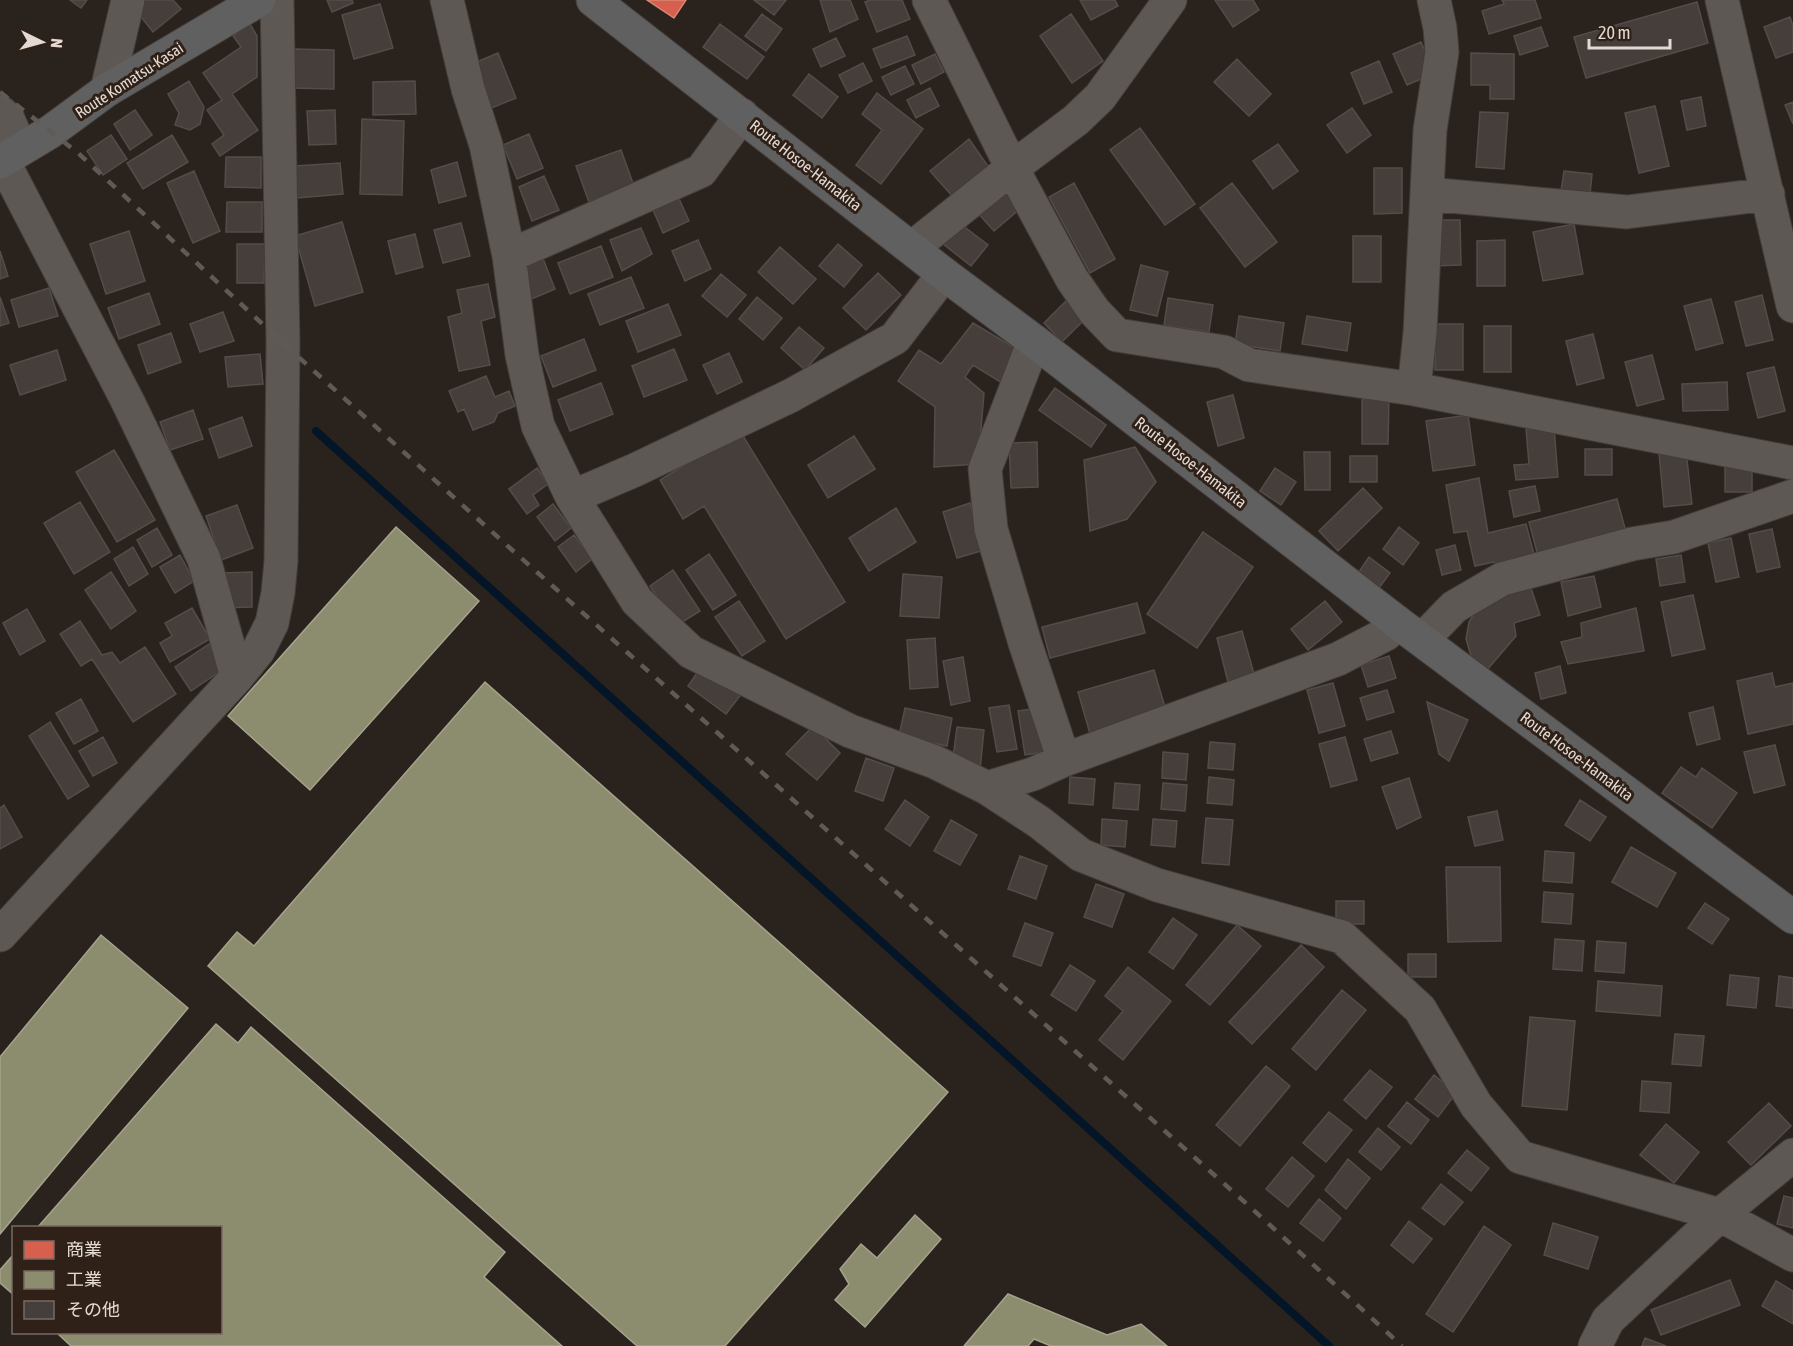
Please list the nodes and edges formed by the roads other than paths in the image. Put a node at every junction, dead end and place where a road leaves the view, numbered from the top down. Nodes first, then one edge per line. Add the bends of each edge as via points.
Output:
1 (128, 0) edge
2 (259, 0) edge
3 (277, 0) edge
4 (447, 0) edge
5 (593, 0) edge
6 (929, 0) edge
7 (1434, 0) edge
8 (1722, 0) edge
9 (1155, 7) edge
10 (107, 90) junction
11 (0, 112) edge
12 (742, 115) junction
13 (8, 157) edge
14 (1012, 168) junction
15 (1427, 194) junction
16 (1768, 195) junction
17 (912, 248) junction
18 (509, 256) junction
19 (944, 274) junction
20 (1793, 306) edge
21 (1034, 340) junction
22 (1414, 389) junction
23 (1793, 463) edge
24 (1793, 496) edge
25 (572, 497) junction
26 (1409, 631) junction
27 (237, 677) junction
28 (1064, 760) junction
29 (987, 788) junction
30 (1793, 917) edge
31 (0, 935) edge
32 (1793, 1155) edge
33 (1720, 1215) junction
34 (1793, 1255) edge
35 (1595, 1346) edge

1 - 10 street
2 - 10 main road, Route Komatsu-Kasai
3 - 27 street via 283,343 281,561 272,623 258,651
4 - 18 street via 486,145
5 - 12 main road, Route Hosoe-Hamakita
6 - 14 street
7 - 15 street via 1442,52 1430,130
8 - 16 street
9 - 14 street via 1100,97
10 - 13 main road, Route Komatsu-Kasai
11 - 13 street via 8,119
12 - 17 main road, Route Hosoe-Hamakita
12 - 18 street via 701,171
13 - 27 street via 204,558
14 - 17 street
14 - 22 street via 1072,279 1094,312 1117,335 1224,352 1249,365
15 - 16 street via 1627,212
15 - 22 street
16 - 20 street
17 - 19 main road, Route Hosoe-Hamakita
18 - 25 street via 522,355 538,426
19 - 21 main road, Route Hosoe-Hamakita
19 - 25 street via 895,338 790,396
21 - 26 main road, Route Hosoe-Hamakita
21 - 28 street via 985,469 991,528
22 - 23 street
24 - 26 street via 1674,537 1632,544 1502,579
25 - 29 street via 638,600 692,652 850,731 935,762
26 - 28 street via 1386,633 1338,659
26 - 30 main road, Route Hosoe-Hamakita
27 - 31 street
28 - 29 street
29 - 33 street via 1081,855 1157,885 1342,937 1420,1009 1476,1105 1520,1157
32 - 33 street
33 - 34 street
33 - 35 street via 1608,1320

